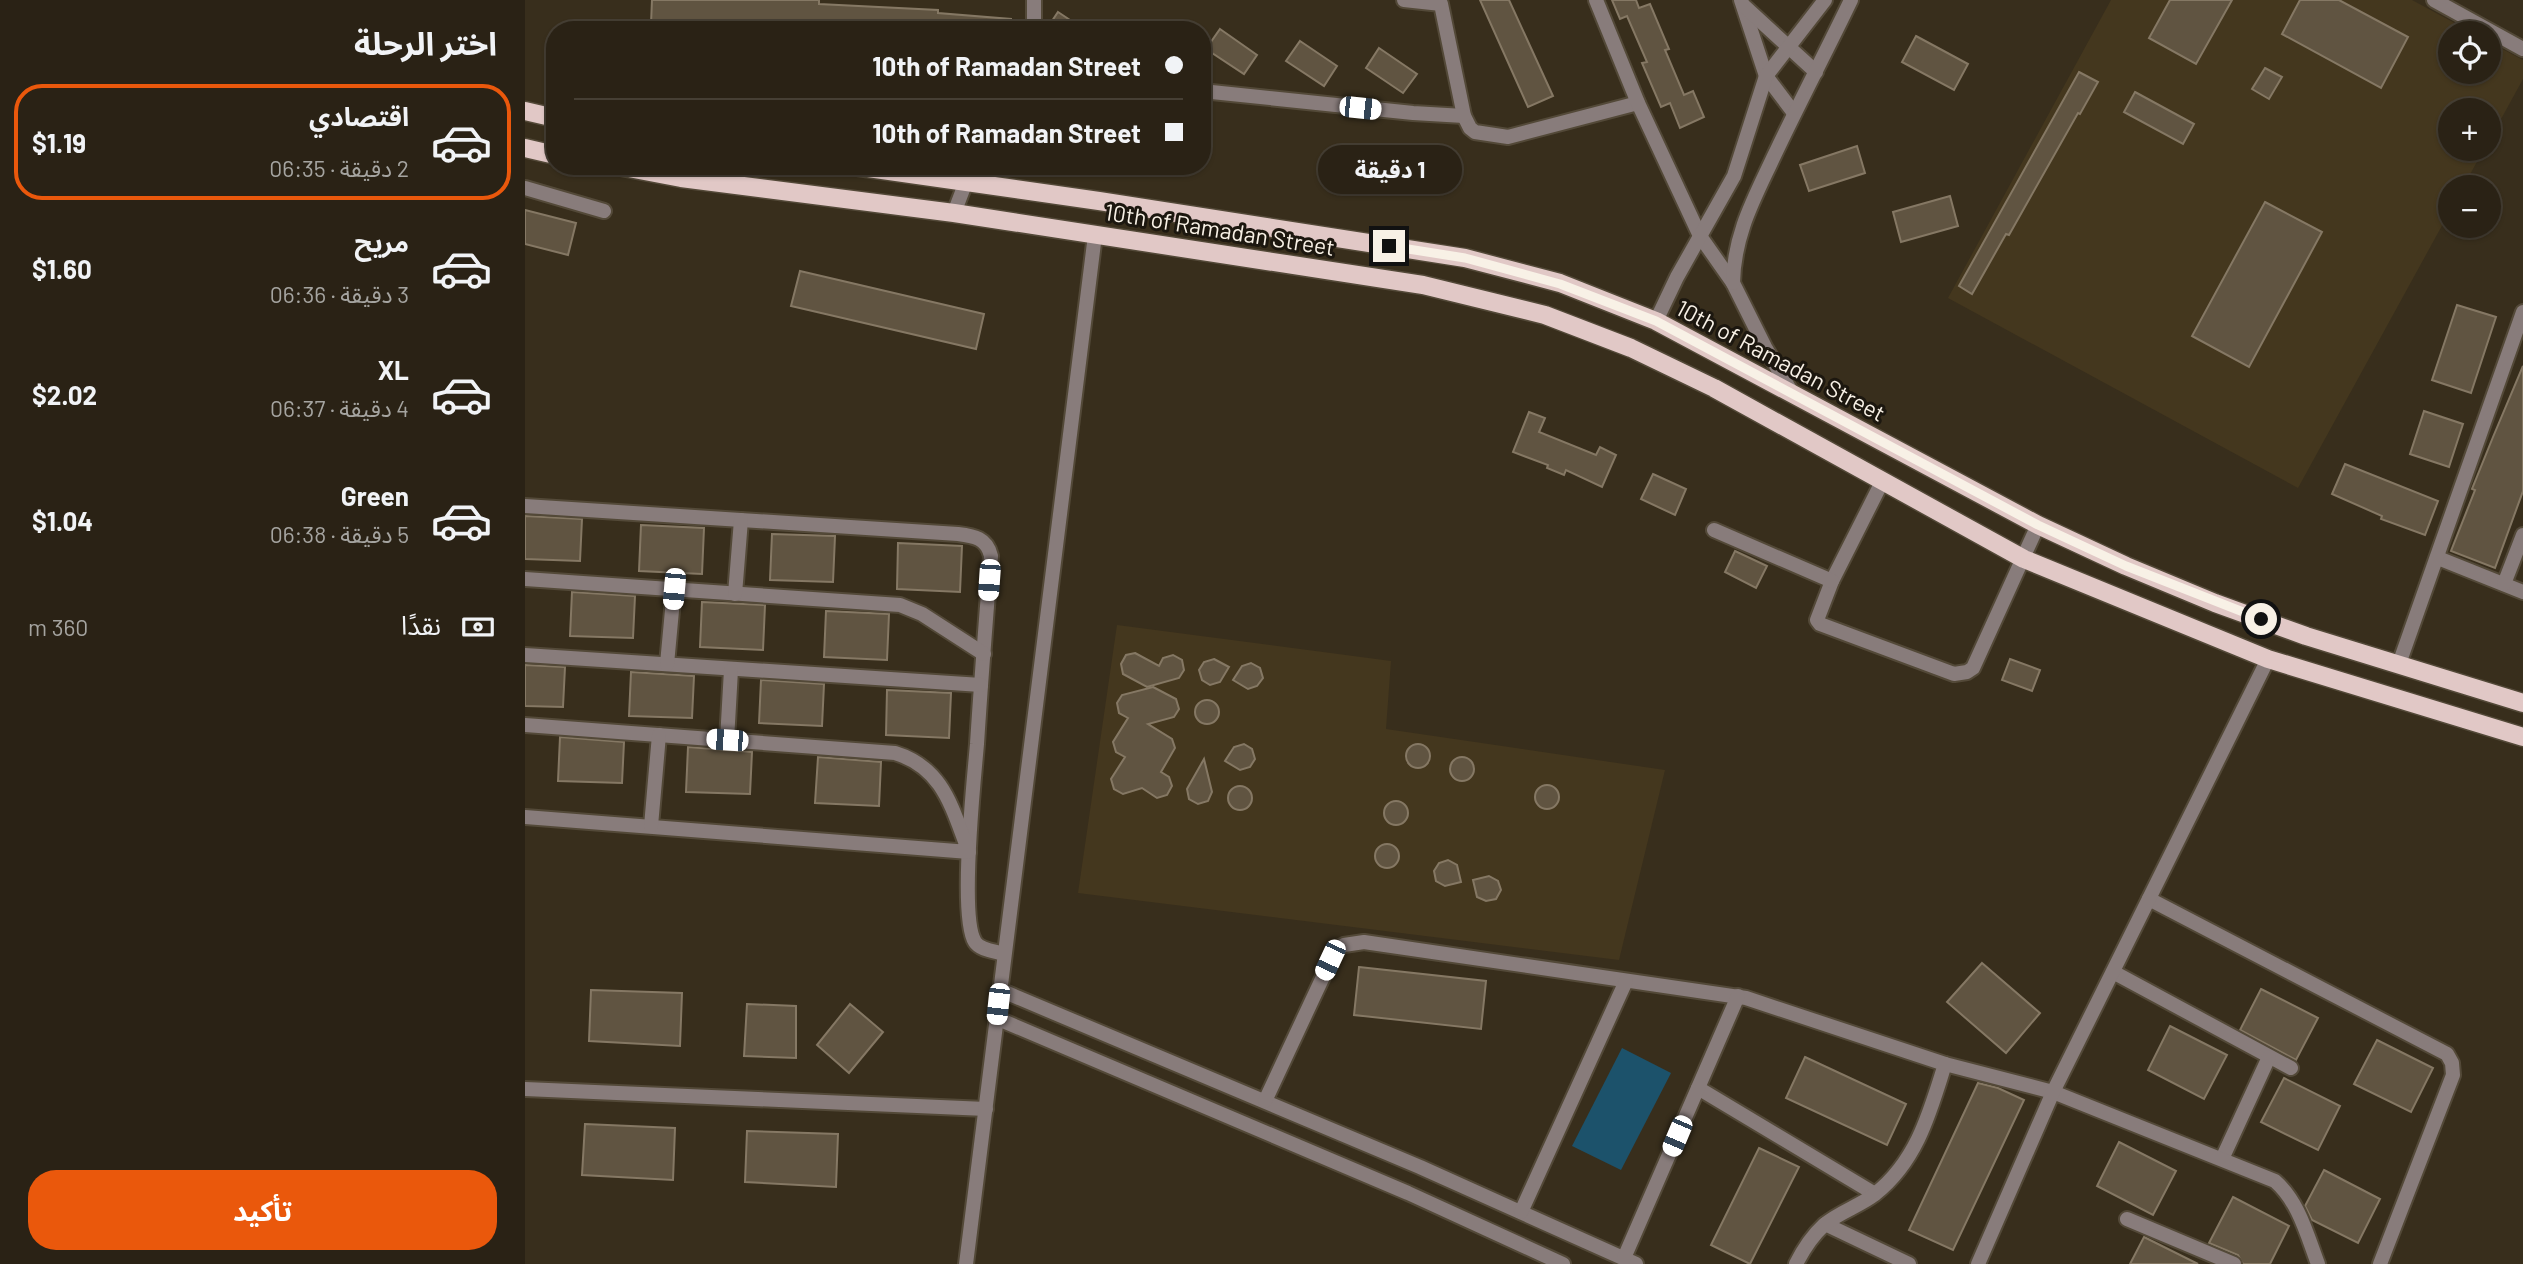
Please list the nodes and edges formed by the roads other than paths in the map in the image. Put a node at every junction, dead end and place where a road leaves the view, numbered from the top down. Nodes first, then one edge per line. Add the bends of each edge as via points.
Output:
1 (1034, 0) edge
2 (1404, 0) edge
3 (1596, 0) edge
4 (1825, 0) edge
5 (1851, 0) edge
6 (2434, 0) edge
7 (1440, 2) edge
8 (1742, 2) edge
9 (1034, 21) edge
10 (1788, 47) junction
11 (2523, 49) edge
12 (1816, 72) junction
13 (1766, 76) junction
14 (1211, 92) edge
15 (1638, 103) junction
16 (525, 111) edge
17 (1794, 113) junction
18 (546, 116) edge
19 (1464, 116) junction
20 (525, 148) edge
21 (546, 153) edge
22 (665, 175) edge
23 (969, 175) edge
24 (975, 175) edge
25 (525, 188) edge
26 (604, 211) dead end
27 (954, 213) junction
28 (1095, 235) junction
29 (1700, 236) junction
30 (1733, 284) junction
31 (2523, 312) edge
32 (1656, 321) junction
33 (1792, 393) junction
34 (1881, 482) junction
35 (525, 506) edge
36 (741, 520) junction
37 (2038, 525) junction
38 (1714, 530) dead end
39 (2523, 535) edge
40 (2438, 558) junction
41 (2024, 559) junction
42 (525, 579) edge
43 (1832, 581) junction
44 (2504, 584) junction
45 (674, 589) junction
46 (2523, 592) edge
47 (735, 594) junction
48 (983, 654) junction
49 (525, 655) edge
50 (2268, 659) junction
51 (667, 664) junction
52 (2399, 664) junction
53 (730, 670) junction
54 (981, 685) junction
55 (2523, 703) edge
56 (525, 725) edge
57 (659, 735) junction
58 (2523, 737) edge
59 (727, 740) junction
60 (525, 817) edge
61 (651, 826) junction
62 (969, 852) junction
63 (2149, 899) junction
64 (1004, 954) junction
65 (2113, 972) junction
66 (1626, 981) junction
67 (1000, 990) junction
68 (1738, 996) junction
69 (996, 1018) junction
70 (2269, 1056) junction
71 (1945, 1064) junction
72 (2291, 1068) dead end
73 (1698, 1088) junction
74 (525, 1089) edge
75 (2053, 1092) junction
76 (1265, 1101) junction
77 (986, 1109) junction
78 (2222, 1158) junction
79 (1875, 1195) junction
80 (1521, 1212) junction
81 (2127, 1219) dead end
82 (1825, 1224) junction
83 (1630, 1261) edge
84 (966, 1264) edge
85 (1563, 1264) edge
86 (1796, 1264) edge
87 (1909, 1264) edge
88 (1978, 1264) edge
89 (2234, 1264) edge
90 (2318, 1264) edge
91 (2380, 1264) edge

1 - 9 street
2 - 7 street
3 - 15 street
4 - 10 street
5 - 12 street
6 - 11 street
7 - 19 street
8 - 10 street
8 - 13 street
10 - 12 street
10 - 13 street
12 - 17 street
13 - 17 street
13 - 29 street via 1734,176
14 - 19 street
15 - 19 street via 1508,137 1475,132
15 - 29 street
16 - 18 main road
17 - 30 street via 1739,232
20 - 21 main road
22 - 27 main road, 10th of Ramadan Street
23 - 27 street
24 - 32 main road, 10th of Ramadan Street via 1465,258 1560,284
25 - 26 street
27 - 28 main road, 10th of Ramadan Street
28 - 34 main road, 10th of Ramadan Street via 1423,285 1545,315 1631,348 1714,388
28 - 64 street
29 - 30 street
29 - 32 street
30 - 33 street
31 - 40 street
32 - 33 main road, 10th of Ramadan Street
33 - 37 main road, 10th of Ramadan Street
34 - 41 main road, 10th of Ramadan Street
34 - 43 street
35 - 36 street
36 - 47 street
36 - 48 street via 976,537 987,545 991,556
37 - 41 street
37 - 52 main road, 10th of Ramadan Street via 2215,603
38 - 43 street
39 - 44 street
40 - 44 street
40 - 52 street
41 - 43 street via 1973,668 1960,675 1820,624 1818,616
41 - 50 main road, 10th of Ramadan Street
42 - 45 street
44 - 46 street
45 - 47 street
45 - 51 street
47 - 48 street via 900,605
48 - 54 street
49 - 51 street
50 - 58 main road, 10th of Ramadan Street
50 - 63 street
51 - 53 street
52 - 55 main road, 10th of Ramadan Street
53 - 54 street
53 - 59 street
54 - 62 street
56 - 57 street
57 - 59 street
57 - 61 street
59 - 62 street via 913,758 942,788
60 - 61 street
61 - 62 street
62 - 64 street via 971,931 980,947
63 - 65 street
63 - 91 street via 2451,1058 2453,1075
64 - 67 street
65 - 70 street
65 - 75 street
66 - 68 street
66 - 76 street via 1364,942 1344,945 1330,960
66 - 80 street
67 - 69 street
67 - 76 street
68 - 71 street
68 - 73 street
69 - 77 street
69 - 85 street
70 - 72 street
70 - 78 street
71 - 75 street
71 - 79 street via 1916,1145
73 - 79 street
73 - 83 street
74 - 77 street
75 - 78 street
75 - 88 street
76 - 80 street
77 - 84 street
78 - 90 street via 2283,1189 2296,1208
79 - 82 street
80 - 83 street
81 - 89 street
82 - 86 street
82 - 87 street

